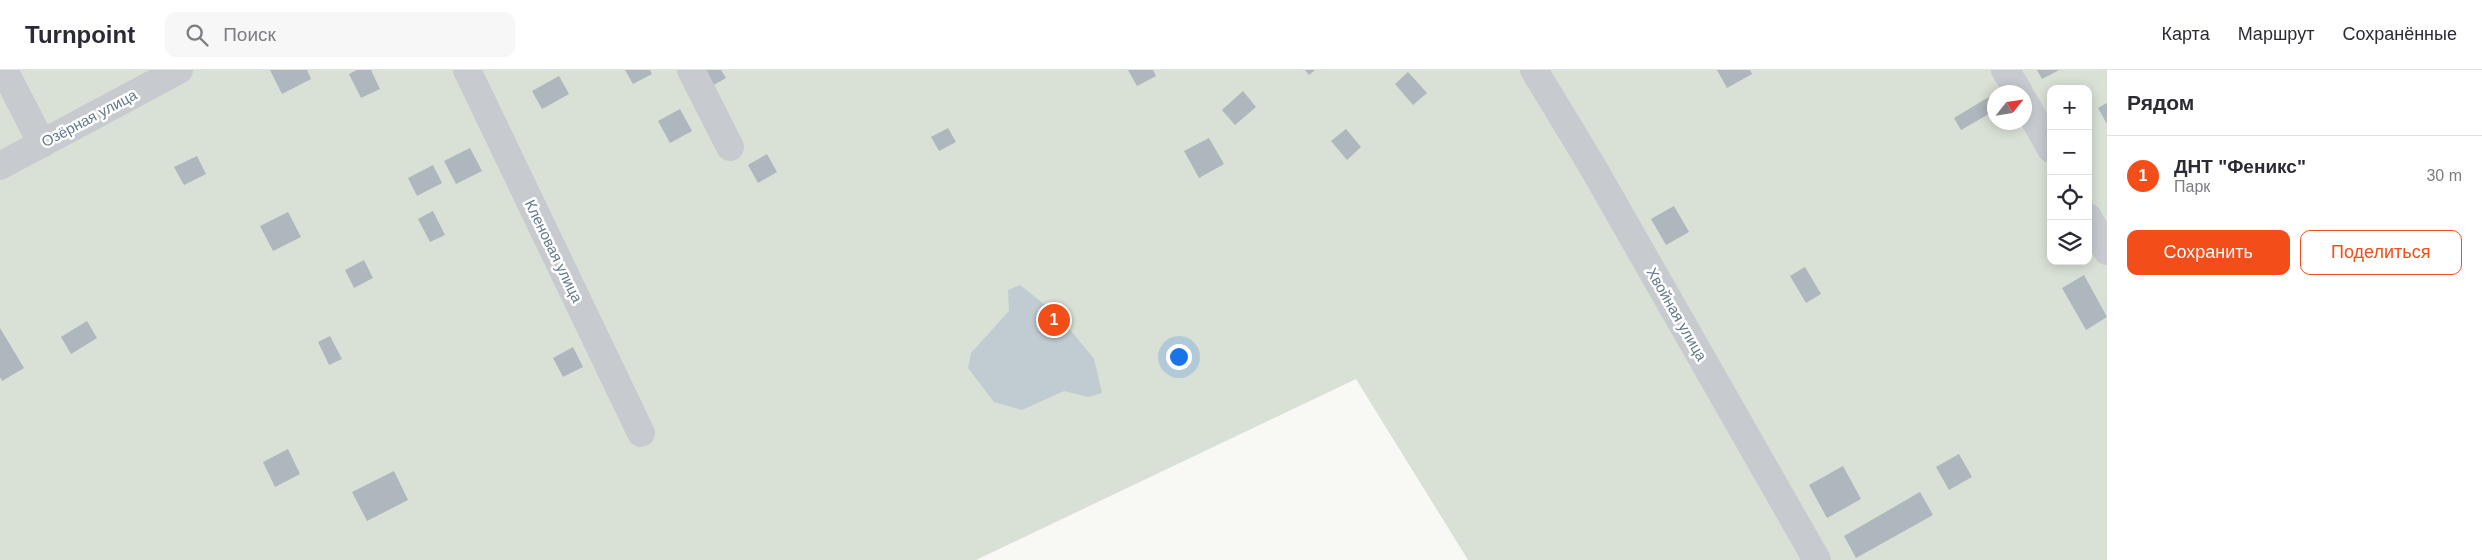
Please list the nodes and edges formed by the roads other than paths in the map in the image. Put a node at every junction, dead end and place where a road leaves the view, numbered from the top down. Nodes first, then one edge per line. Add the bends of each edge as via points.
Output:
1 (4, 70) edge
2 (179, 70) edge
3 (467, 70) edge
4 (691, 70) edge
5 (1534, 70) edge
6 (2005, 70) edge
7 (2015, 85) edge
8 (2032, 115) edge
9 (2047, 142) edge
10 (42, 144) junction
11 (730, 147) dead end
12 (0, 166) edge
13 (2090, 220) edge
14 (2107, 252) edge
15 (641, 433) dead end
16 (1817, 560) edge

1 - 10 street
2 - 10 street, Озёрная улица
3 - 15 street, Кленовая улица
4 - 11 street
5 - 16 street, Хвойная улица via 1596,172
6 - 7 street
8 - 9 street
10 - 12 street, Озёрная улица
13 - 14 street

